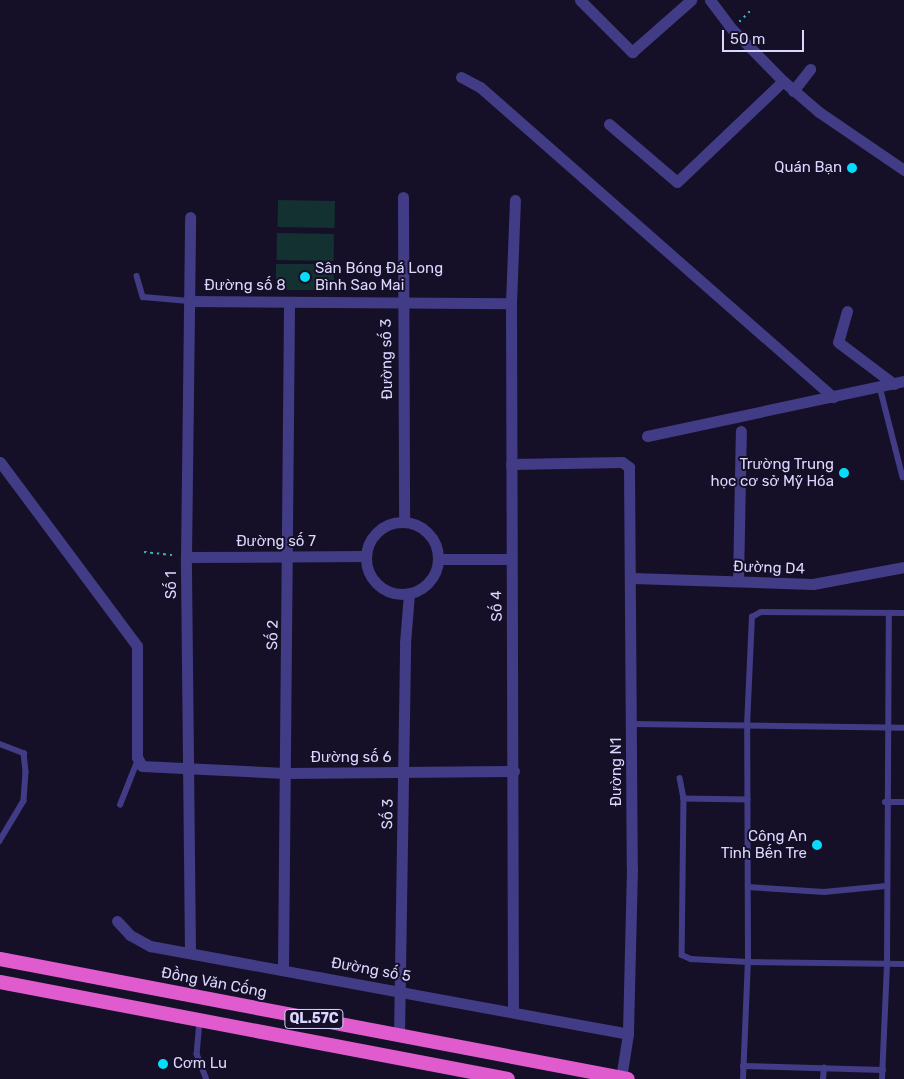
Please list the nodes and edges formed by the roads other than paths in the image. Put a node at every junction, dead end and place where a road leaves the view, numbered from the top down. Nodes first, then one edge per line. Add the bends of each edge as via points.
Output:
1 (580, 0) edge
2 (691, 0) edge
3 (710, 0) edge
4 (810, 69) dead end
5 (461, 77) dead end
6 (783, 81) junction
7 (793, 91) junction
8 (609, 124) dead end
9 (904, 170) edge
10 (403, 197) dead end
11 (515, 200) dead end
12 (190, 217) dead end
13 (137, 276) dead end
14 (189, 301) junction
15 (288, 302) junction
16 (401, 302) junction
17 (511, 303) junction
18 (846, 312) dead end
19 (899, 383) edge
20 (880, 387) junction
21 (833, 397) junction
22 (741, 431) dead end
23 (647, 436) dead end
24 (0, 462) edge
25 (511, 464) junction
26 (903, 477) dead end
27 (404, 521) junction
28 (186, 556) junction
29 (365, 556) junction
30 (289, 558) junction
31 (438, 559) junction
32 (511, 559) junction
33 (904, 567) edge
34 (632, 578) junction
35 (738, 582) junction
36 (409, 593) junction
37 (904, 613) edge
38 (889, 614) junction
39 (633, 724) junction
40 (747, 726) junction
41 (886, 728) junction
42 (904, 728) edge
43 (0, 744) edge
44 (137, 762) junction
45 (188, 771) junction
46 (514, 771) junction
47 (286, 773) junction
48 (404, 773) junction
49 (680, 778) dead end
50 (684, 800) junction
51 (748, 800) junction
52 (886, 802) junction
53 (904, 802) edge
54 (120, 805) dead end
55 (3, 833) edge
56 (0, 842) edge
57 (886, 886) junction
58 (748, 888) junction
59 (116, 921) dead end
60 (190, 952) junction
61 (0, 959) edge
62 (748, 962) junction
63 (887, 964) junction
64 (904, 964) edge
65 (282, 969) junction
66 (0, 982) edge
67 (400, 990) junction
68 (206, 998) junction
69 (513, 1012) junction
70 (200, 1021) junction
71 (628, 1034) junction
72 (399, 1035) junction
73 (743, 1066) junction
74 (824, 1068) junction
75 (883, 1070) junction
76 (206, 1078) dead end
77 (625, 1078) edge
78 (508, 1079) edge
79 (743, 1079) edge
80 (823, 1079) edge
81 (882, 1079) edge

1 - 2 street via 632,52
3 - 6 street via 732,29
4 - 7 street
5 - 21 street via 480,87
6 - 7 street
6 - 8 street via 677,182
7 - 9 street
10 - 16 street, Đường số 3
11 - 17 street, Số 4
12 - 14 street, Số 1
13 - 14 lane via 143,297
14 - 15 street, Đường số 8
14 - 28 street, Số 1
15 - 16 street, Đường số 8
15 - 30 street, Số 2
16 - 17 street, Đường số 8
16 - 27 street, Đường số 3
17 - 25 street, Số 4
18 - 19 street via 838,342
19 - 20 street
20 - 21 street
20 - 26 lane
21 - 23 street
22 - 35 street
24 - 44 street via 137,646
25 - 32 street, Số 4
25 - 34 street, Đường N1 via 622,462 629,467
27 - 29 street via 392,522 373,535
27 - 31 street via 428,533
28 - 30 street, Đường số 7
28 - 45 street, Số 1
29 - 30 street, Đường số 7
29 - 36 street via 367,570 378,585 396,594
30 - 47 street, Số 2
31 - 32 street
31 - 36 street via 434,574 424,587
32 - 46 street, Số 4
33 - 35 street, Đường D4 via 813,584
34 - 35 street, Đường D4
34 - 39 street, Đường N1
36 - 48 street, Số 3
37 - 38 lane
38 - 40 lane via 754,614 750,623
38 - 41 lane
39 - 40 lane
39 - 71 street, Đường N1
40 - 41 lane
40 - 51 lane
41 - 42 lane
41 - 52 lane
43 - 55 lane via 20,750 26,760 24,801
44 - 45 street, Đường số 6 via 146,768
44 - 54 lane
45 - 47 street, Đường số 6
45 - 60 street, Số 1
46 - 48 street, Đường số 6
46 - 69 street, Số 4
47 - 48 street, Đường số 6
47 - 65 street, Số 2
48 - 67 street, Số 3
49 - 50 lane
50 - 51 lane
50 - 62 lane via 682,955 691,959
51 - 58 lane
52 - 53 lane
52 - 57 lane
55 - 56 lane
57 - 58 lane via 824,892
57 - 63 lane
58 - 62 lane
59 - 60 street, Đường số 5 via 130,935 150,946
60 - 65 street, Đường số 5
61 - 68 highway, Đồng Văn Cống / QL.57C
62 - 63 lane
62 - 73 lane
63 - 64 lane
63 - 75 lane
65 - 67 street, Đường số 5
66 - 70 highway, QL.57C
67 - 69 street, Đường số 5
67 - 72 street, Số 3
68 - 70 highway
68 - 72 highway, Đồng Văn Cống / QL.57C
69 - 71 street, Đường số 5
70 - 76 lane via 197,1054
70 - 78 highway, QL.57C
71 - 77 street, Đường N1
72 - 77 highway, Đồng Văn Cống / QL.57C
73 - 74 lane
73 - 79 lane
74 - 75 lane
74 - 80 lane
75 - 81 lane

